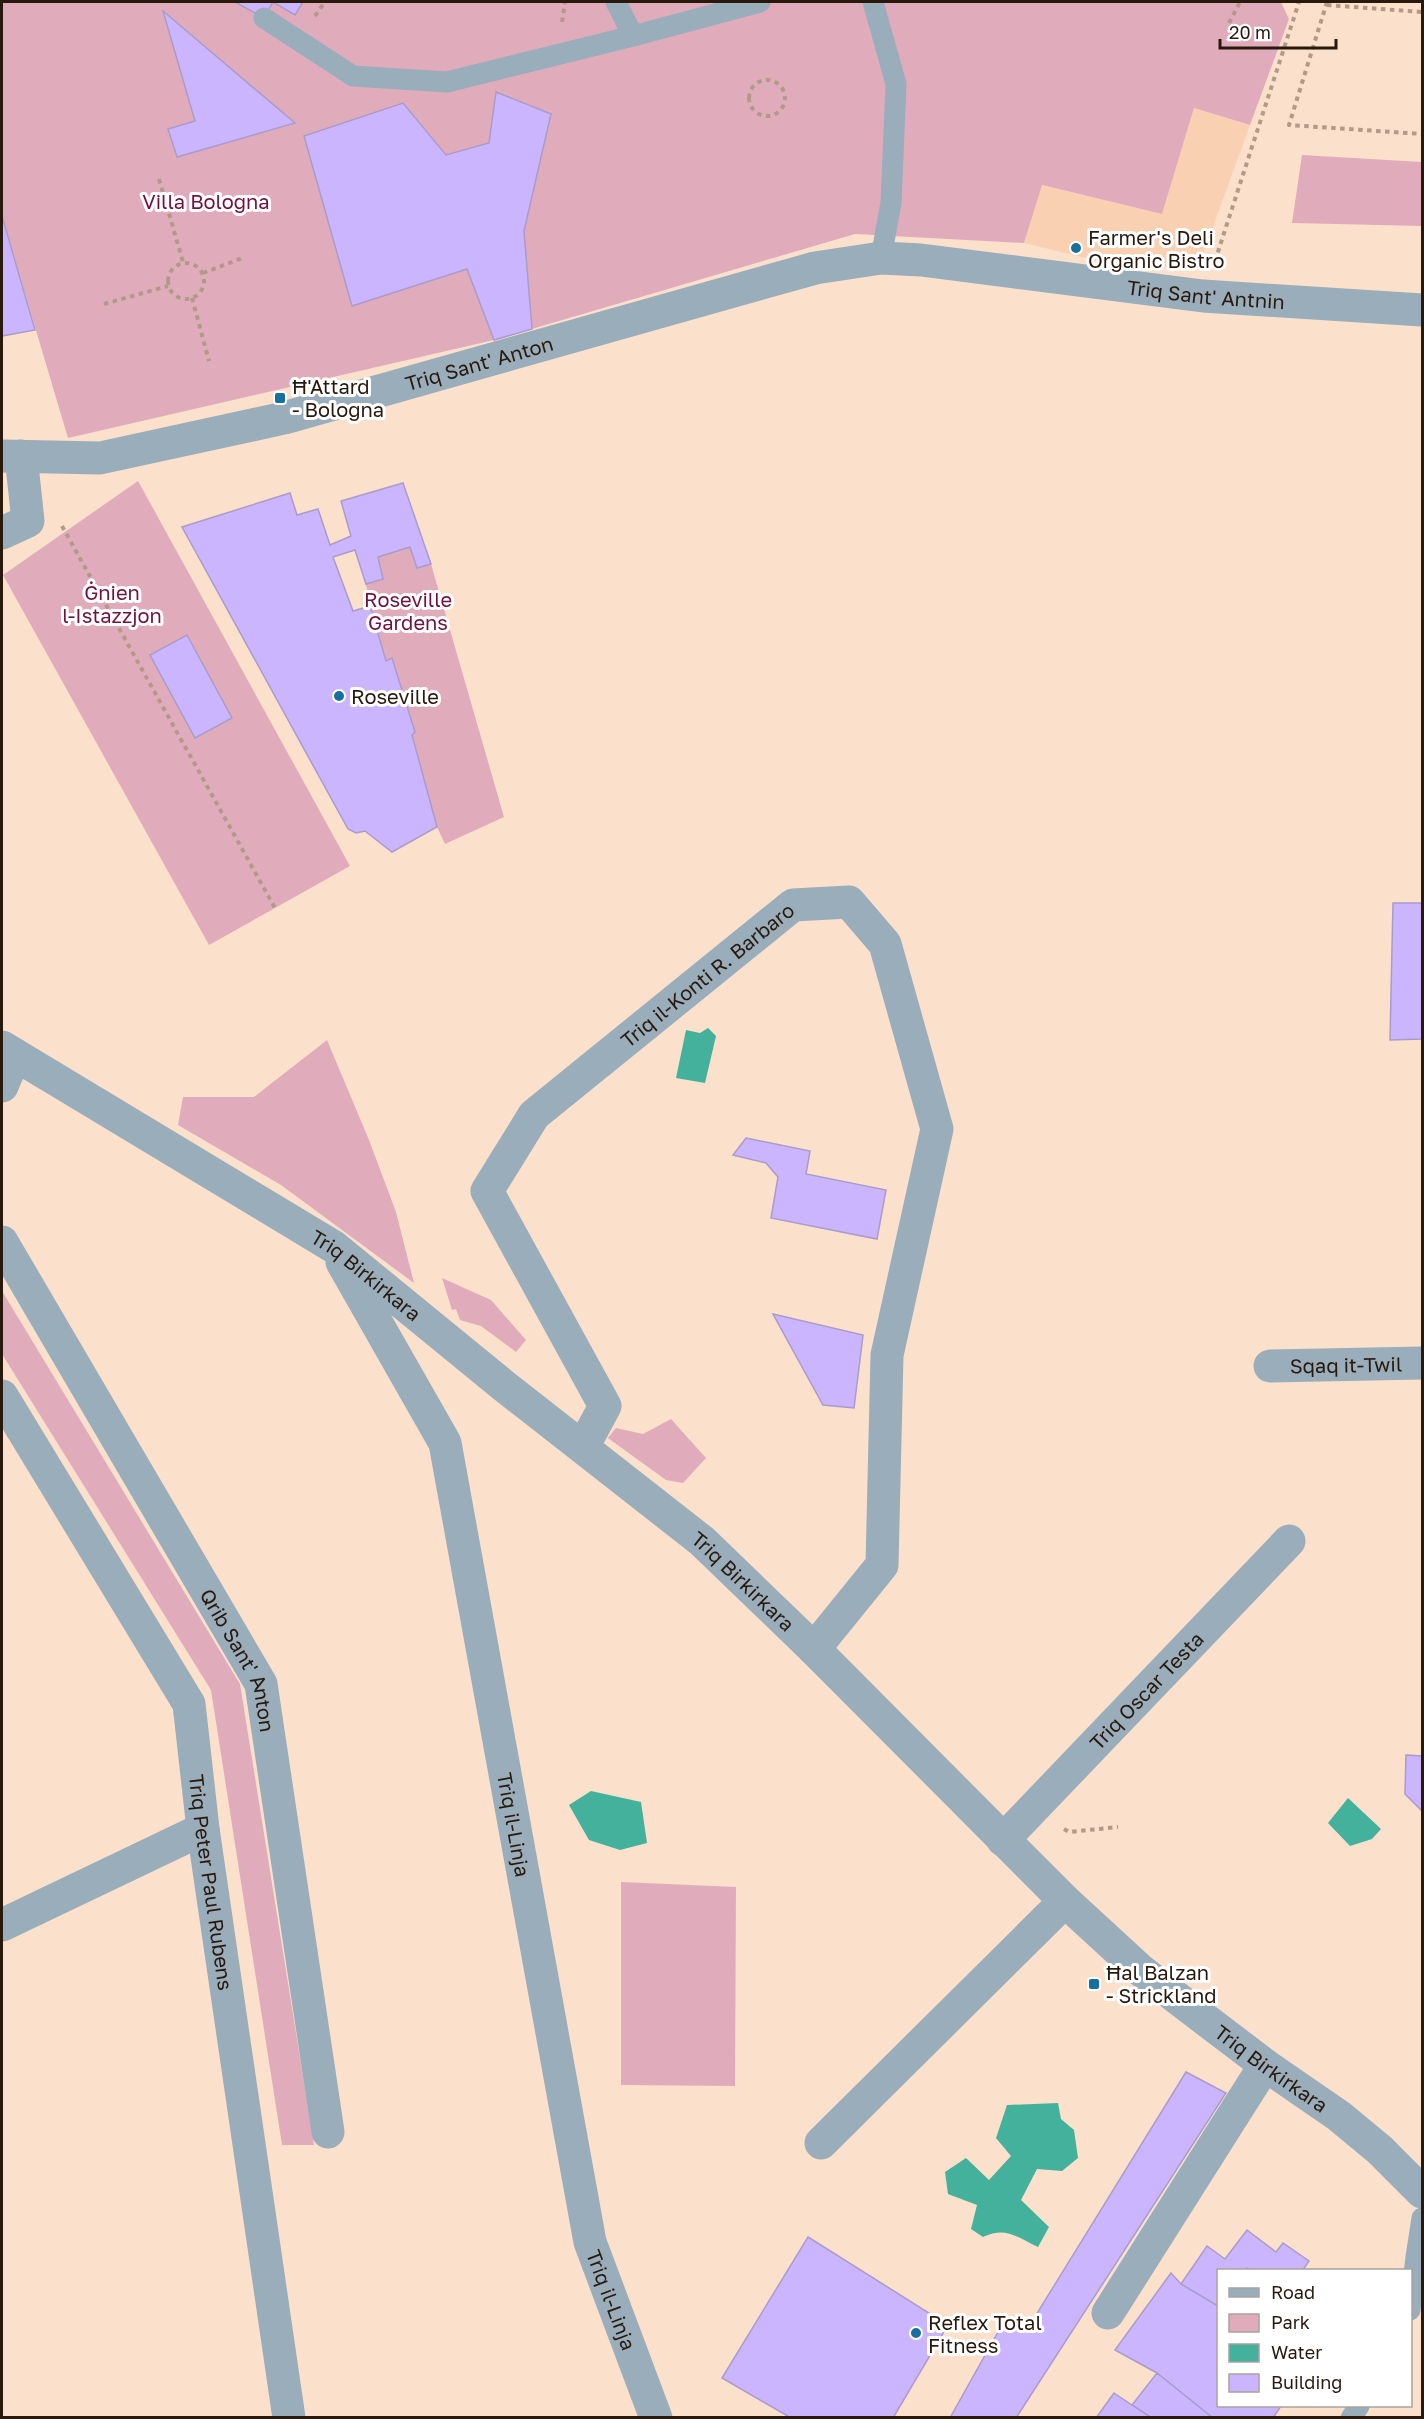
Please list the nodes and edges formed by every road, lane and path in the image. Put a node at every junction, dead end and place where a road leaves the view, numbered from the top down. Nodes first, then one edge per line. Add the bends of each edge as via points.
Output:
1 (325, 2) edge
2 (565, 2) edge
3 (616, 2) edge
4 (760, 2) edge
5 (873, 2) edge
6 (1240, 2) edge
7 (1299, 2) edge
8 (1327, 3) edge
9 (1422, 12) edge
10 (264, 18) dead end
11 (314, 18) dead end
12 (1229, 23) dead end
13 (562, 25) dead end
14 (633, 36) junction
15 (750, 92) joint
16 (1422, 134) edge
17 (159, 179) dead end
18 (245, 257) dead end
19 (881, 258) junction
20 (183, 262) junction
21 (203, 273) junction
22 (168, 286) junction
23 (1203, 296) junction
24 (192, 298) junction
25 (104, 304) dead end
26 (1422, 310) edge
27 (209, 361) dead end
28 (8, 448) edge
29 (66, 530) dead end
30 (2, 533) edge
31 (274, 908) dead end
32 (8, 1052) edge
33 (2, 1086) edge
34 (2, 1242) edge
35 (334, 1247) junction
36 (1422, 1363) edge
37 (1270, 1366) dead end
38 (2, 1396) edge
39 (583, 1448) junction
40 (1289, 1541) dead end
41 (814, 1649) junction
42 (1038, 1804) junction
43 (1118, 1827) dead end
44 (203, 1828) junction
45 (1003, 1840) junction
46 (1065, 1902) junction
47 (2, 1925) edge
48 (1265, 2065) junction
49 (328, 2132) dead end
50 (820, 2143) dead end
51 (1422, 2192) edge
52 (1422, 2218) edge
53 (1412, 2292) edge
54 (1108, 2313) dead end
55 (289, 2418) edge
56 (656, 2418) edge

1 - 11 path
2 - 13 path
3 - 14 lane
4 - 14 lane
5 - 19 lane via 896,84 891,203
6 - 12 path
7 - 23 path
8 - 9 path
8 - 16 path via 1289,125
10 - 14 lane via 352,76 447,82
15 - 15 path via 758,82 771,80 785,92 785,104 779,113 768,117 756,114 750,104
17 - 20 path
18 - 21 path
19 - 23 street, Triq Sant' Antnin
19 - 28 street, Triq Sant' Anton via 815,267 284,418 100,458
20 - 21 path via 195,264
20 - 22 path via 172,268
21 - 24 path via 201,291
22 - 24 path via 180,298
22 - 25 path
23 - 26 street, Triq Sant' Antnin
24 - 27 path
28 - 30 street via 28,521
29 - 31 path
32 - 33 street
32 - 35 street, Triq Birkirkara
34 - 49 street, Qrib Sant' Anton via 261,1684
35 - 39 street, Triq Birkirkara
35 - 56 street, Triq il-Linja via 445,1443 590,2242
36 - 37 street, Sqaq it-Twil
38 - 44 street, Triq Peter Paul Rubens via 189,1704
39 - 41 street, Triq Birkirkara via 702,1541
39 - 41 street, Triq il-Konti R. Barbaro via 605,1406 487,1191 534,1115 793,904 849,902 885,944 937,1129 887,1355 882,1564
40 - 42 street, Triq Oscar Testa
41 - 45 street, Triq Birkirkara
42 - 43 path via 1068,1832
42 - 45 street, Triq Oscar Testa
44 - 47 street
44 - 55 street, Triq Peter Paul Rubens
45 - 46 street, Triq Birkirkara
46 - 48 street, Triq Birkirkara via 1139,1969
46 - 50 street
48 - 51 street, Triq Birkirkara via 1339,2116
48 - 54 street
52 - 53 lane

